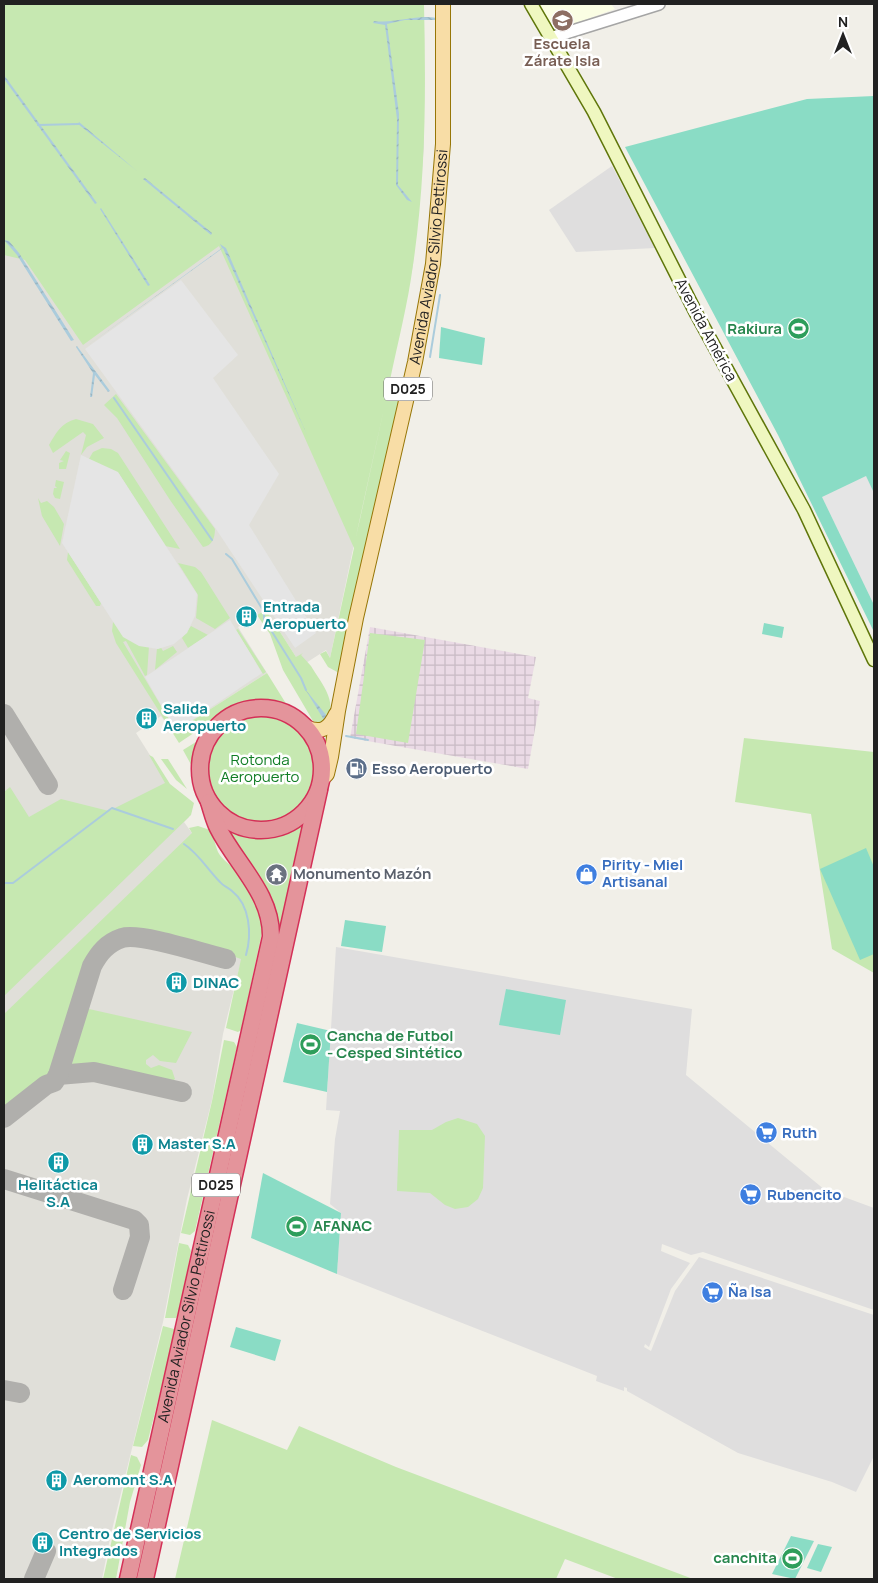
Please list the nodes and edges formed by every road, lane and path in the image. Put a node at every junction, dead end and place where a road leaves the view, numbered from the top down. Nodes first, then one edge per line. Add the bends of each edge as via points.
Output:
1 (443, 4) edge
2 (531, 4) edge
3 (659, 4) edge
4 (550, 38) junction
5 (874, 660) edge
6 (338, 711) junction
7 (306, 728) junction
8 (320, 785) junction
9 (209, 802) junction
10 (128, 1579) edge
11 (145, 1579) edge

1 - 6 main road, Avenida Aviador Silvio Pettirossi / D025 via 443,144 434,257 415,362
2 - 4 main road, Avenida América
3 - 4 street
4 - 5 main road, Avenida América via 594,112 697,315 804,510
6 - 7 main road, Avenida Aviador Silvio Pettirossi / D025 via 331,726 313,730
6 - 8 main road, Avenida Aviador Silvio Pettirossi / D025 via 327,774
7 - 8 highway, D025 via 320,753
7 - 9 highway, D025 via 293,717 265,708 250,709 224,721 206,742 201,755 201,782
8 - 9 highway, D025 via 307,810 294,821 264,831 232,824
8 - 11 highway, Avenida Aviador Silvio Pettirossi / D025
9 - 10 highway, Avenida Aviador Silvio Pettirossi / D025 via 218,828 264,902 271,924 270,937

